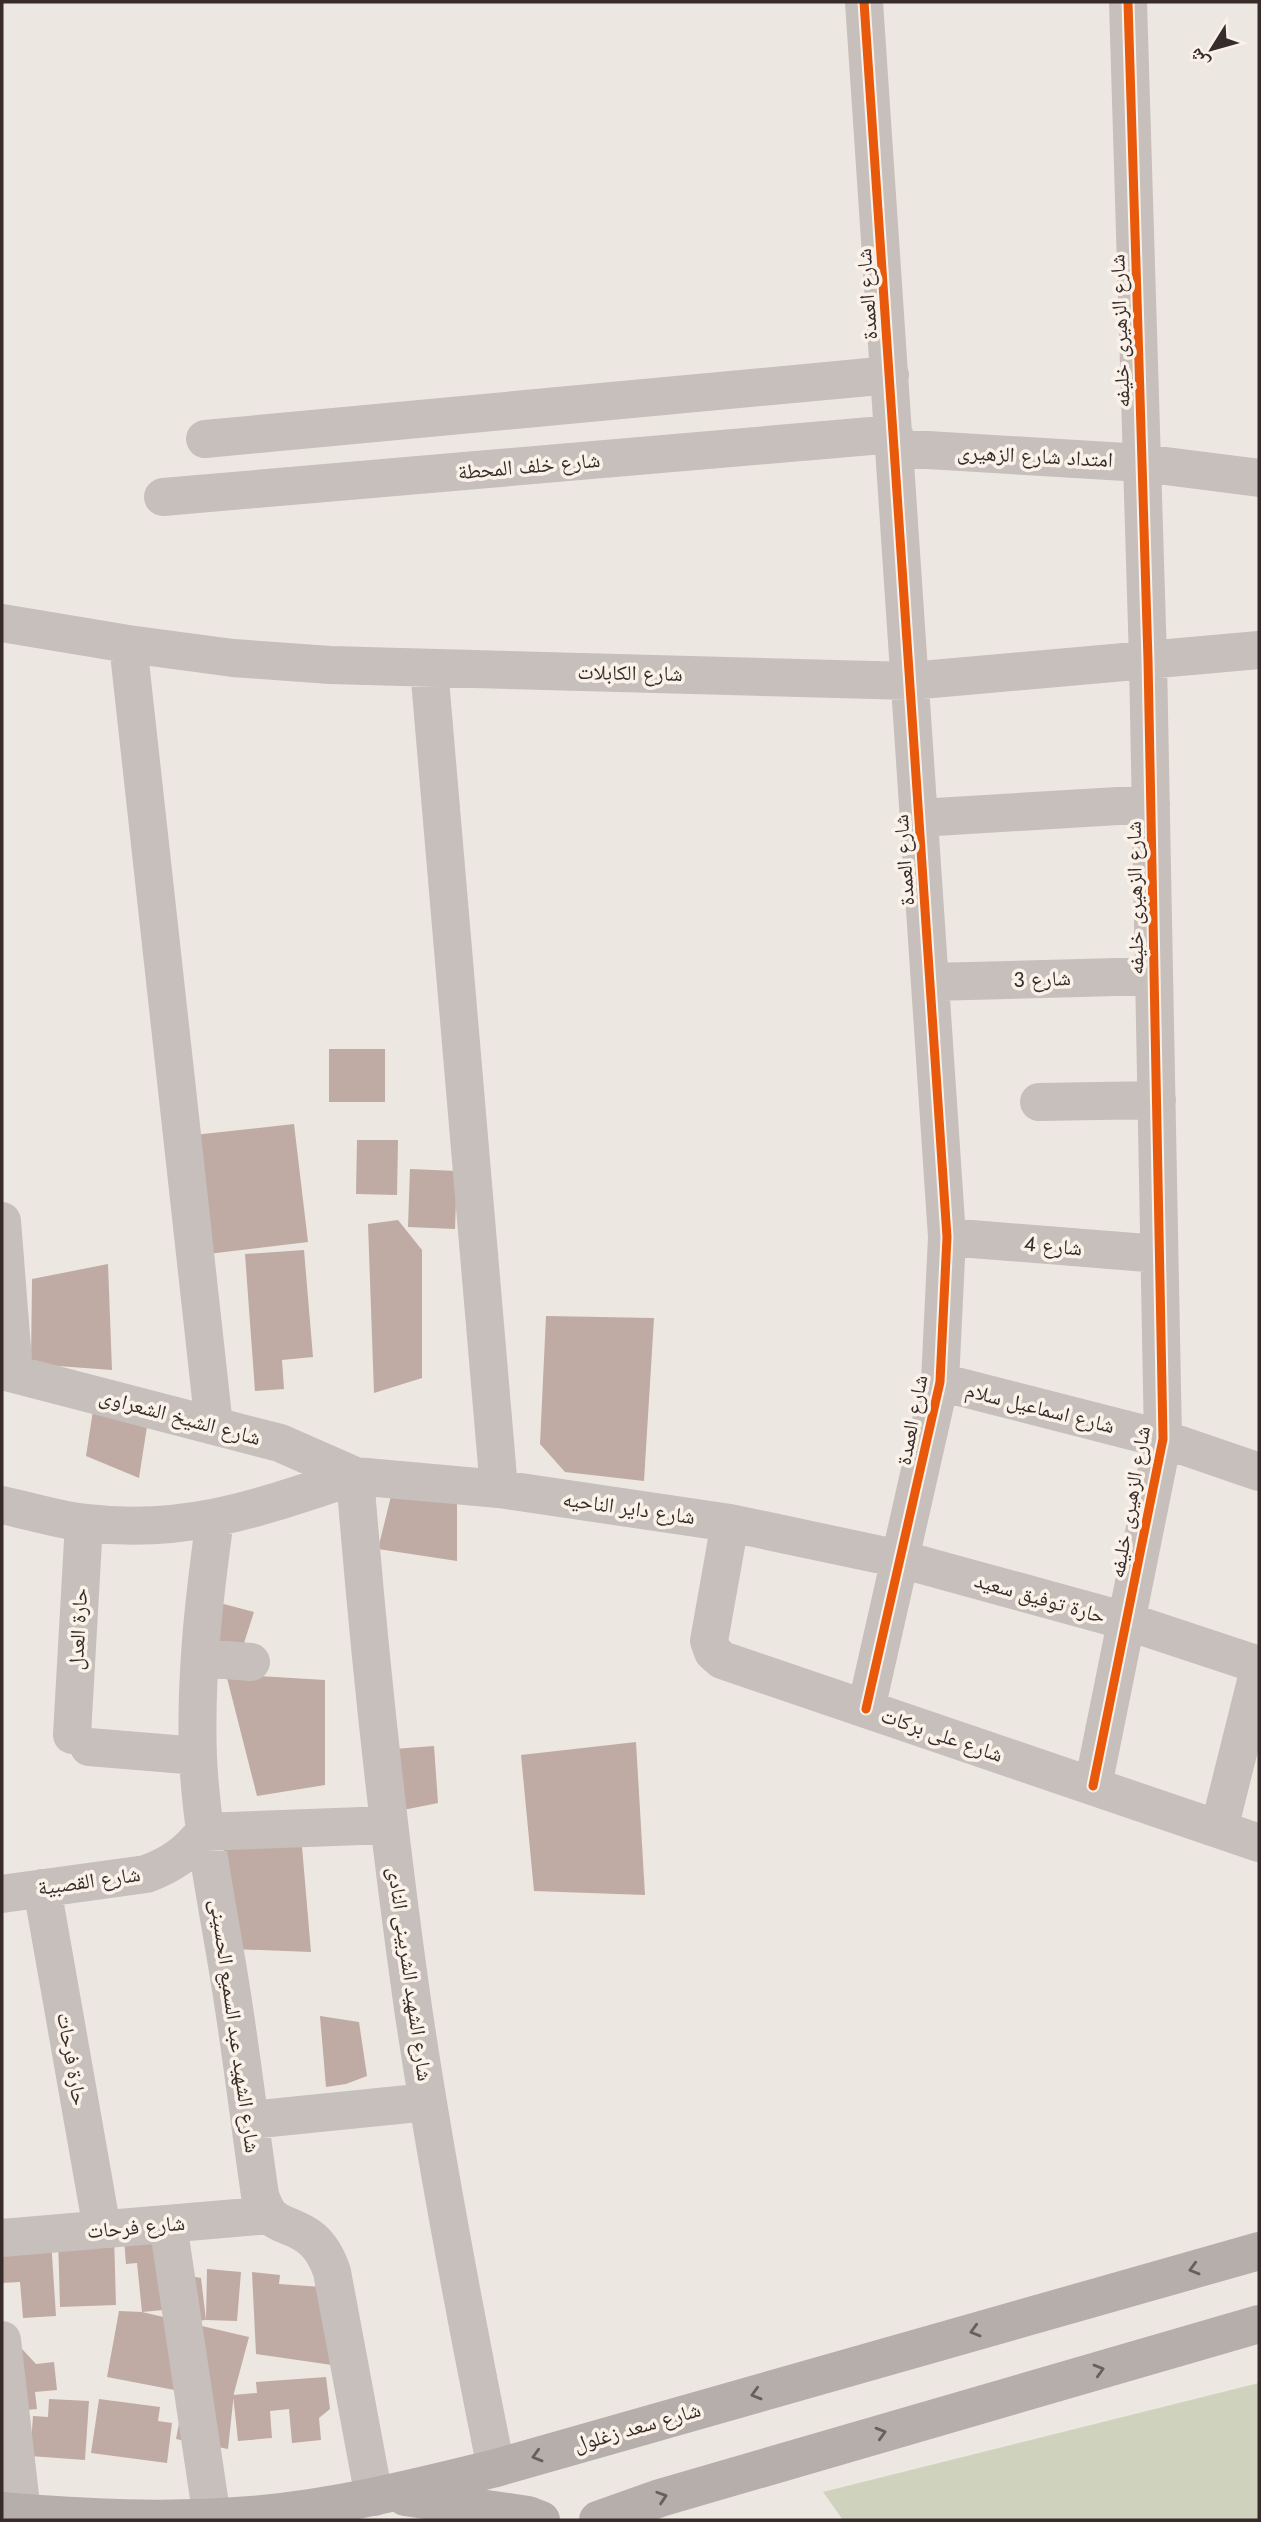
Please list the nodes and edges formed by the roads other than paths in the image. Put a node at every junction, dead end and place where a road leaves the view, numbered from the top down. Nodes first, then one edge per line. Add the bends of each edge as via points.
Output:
1 (864, 2) edge
2 (1128, 2) edge
3 (890, 375) junction
4 (205, 439) dead end
5 (894, 441) junction
6 (1142, 463) junction
7 (1259, 478) edge
8 (163, 497) dead end
9 (2, 623) edge
10 (128, 644) junction
11 (1259, 650) edge
12 (1148, 660) junction
13 (429, 668) junction
14 (910, 681) junction
15 (1151, 804) junction
16 (919, 818) junction
17 (1154, 976) junction
18 (930, 982) junction
19 (1157, 1100) junction
20 (1039, 1102) dead end
21 (2, 1221) edge
22 (947, 1237) junction
23 (1159, 1254) junction
24 (8, 1372) edge
25 (940, 1382) junction
26 (214, 1426) junction
27 (1163, 1439) junction
28 (1259, 1472) edge
29 (355, 1476) junction
30 (499, 1489) junction
31 (2, 1505) edge
32 (215, 1519) junction
33 (83, 1522) junction
34 (730, 1523) junction
35 (900, 1559) junction
36 (1126, 1622) junction
37 (200, 1658) junction
38 (251, 1662) dead end
39 (1259, 1667) edge
40 (866, 1709) junction
41 (198, 1756) junction
42 (1093, 1786) junction
43 (389, 1825) junction
44 (1219, 1829) junction
45 (204, 1832) junction
46 (1259, 1843) edge
47 (3, 1887) edge
48 (42, 1888) junction
49 (428, 2102) junction
50 (250, 2120) junction
51 (270, 2215) junction
52 (168, 2224) junction
53 (102, 2229) junction
54 (2, 2238) edge
55 (1259, 2251) edge
56 (1259, 2324) edge
57 (3, 2357) edge
58 (496, 2468) junction
59 (381, 2496) junction
60 (12, 2512) edge
61 (212, 2518) junction
62 (541, 2520) edge
63 (598, 2520) edge

1 - 3 street, شارع العمدة
2 - 6 street, شارع الزهيرى خليفه
3 - 4 street
3 - 5 street, شارع العمدة
5 - 6 street, امتداد شارع الزهيرى
5 - 8 street, شارع خلف المحطة
5 - 14 street, شارع العمدة
6 - 7 street, امتداد شارع الزهيرى
6 - 12 street, شارع الزهيرى خليفه
9 - 10 street, شارع الكابلات
10 - 13 street, شارع الكابلات via 233,658
10 - 26 street
11 - 12 street, شارع الكابلات
12 - 14 street, شارع الكابلات
12 - 15 street, شارع الزهيرى خليفه
13 - 14 street, شارع الكابلات
13 - 30 street
14 - 16 street, شارع العمدة
15 - 16 street
15 - 17 street, شارع الزهيرى خليفه
16 - 18 street, شارع العمدة
17 - 18 street, شارع 3
17 - 19 street, شارع الزهيرى خليفه
18 - 22 street, شارع العمدة
19 - 20 street
19 - 23 street, شارع الزهيرى خليفه
21 - 24 street
22 - 23 street, شارع 4
22 - 25 street, شارع العمدة
23 - 27 street, شارع الزهيرى خليفه
24 - 26 street, شارع الشيخ الشعراوى
25 - 27 street, شارع اسماعيل سلام
25 - 35 street, شارع العمدة
26 - 29 street, شارع الشيخ الشعراوى via 280,1443
27 - 28 street, شارع اسماعيل سلام
27 - 36 street, شارع الزهيرى خليفه
29 - 30 street, شارع داير الناحيه
29 - 32 street
29 - 43 street, شارع الشهيد الشربينى النادى
30 - 34 street, شارع داير الناحيه
31 - 33 street
32 - 33 street via 149,1525
32 - 37 street, شارع الشهيد عبد السميع الحسينى
33 - 41 street, حارة العدل via 81,1741
34 - 35 street, شارع داير الناحيه
34 - 40 street, شارع على بركات via 709,1641 713,1652 722,1660
35 - 36 street, حارة توفيق سعيد
35 - 40 street, شارع العمدة
36 - 39 street, حارة توفيق سعيد
36 - 42 street, شارع الزهيرى خليفه
37 - 38 street
37 - 41 street, شارع الشهيد عبد السميع الحسينى
39 - 44 street
40 - 42 street, شارع على بركات
41 - 45 street, شارع الشهيد عبد السميع الحسينى
42 - 44 street, شارع على بركات
43 - 45 street
43 - 49 street, شارع الشهيد الشربينى النادى
44 - 46 street, شارع على بركات
45 - 48 street, شارع القصبية via 179,1858 155,1871
45 - 50 street, شارع الشهيد عبد السميع الحسينى
47 - 48 street, شارع القصبية
48 - 53 street, حارة فرحات
49 - 50 street
49 - 58 street, شارع الشهيد الشربينى النادى
50 - 51 street, شارع الشهيد عبد السميع الحسينى via 260,2195
51 - 52 street, شارع فرحات
51 - 59 street via 309,2236 327,2259
52 - 53 street, شارع فرحات
52 - 61 street
53 - 54 street, شارع فرحات
55 -> 58 main road, شارع سعد زغلول
63 -> 56 main road
57 - 60 street
58 - 59 main road, شارع سعد زغلول
59 - 61 main road, شارع سعد زغلول via 293,2511
59 - 62 main road
60 - 61 main road, شارع سعد زغلول

